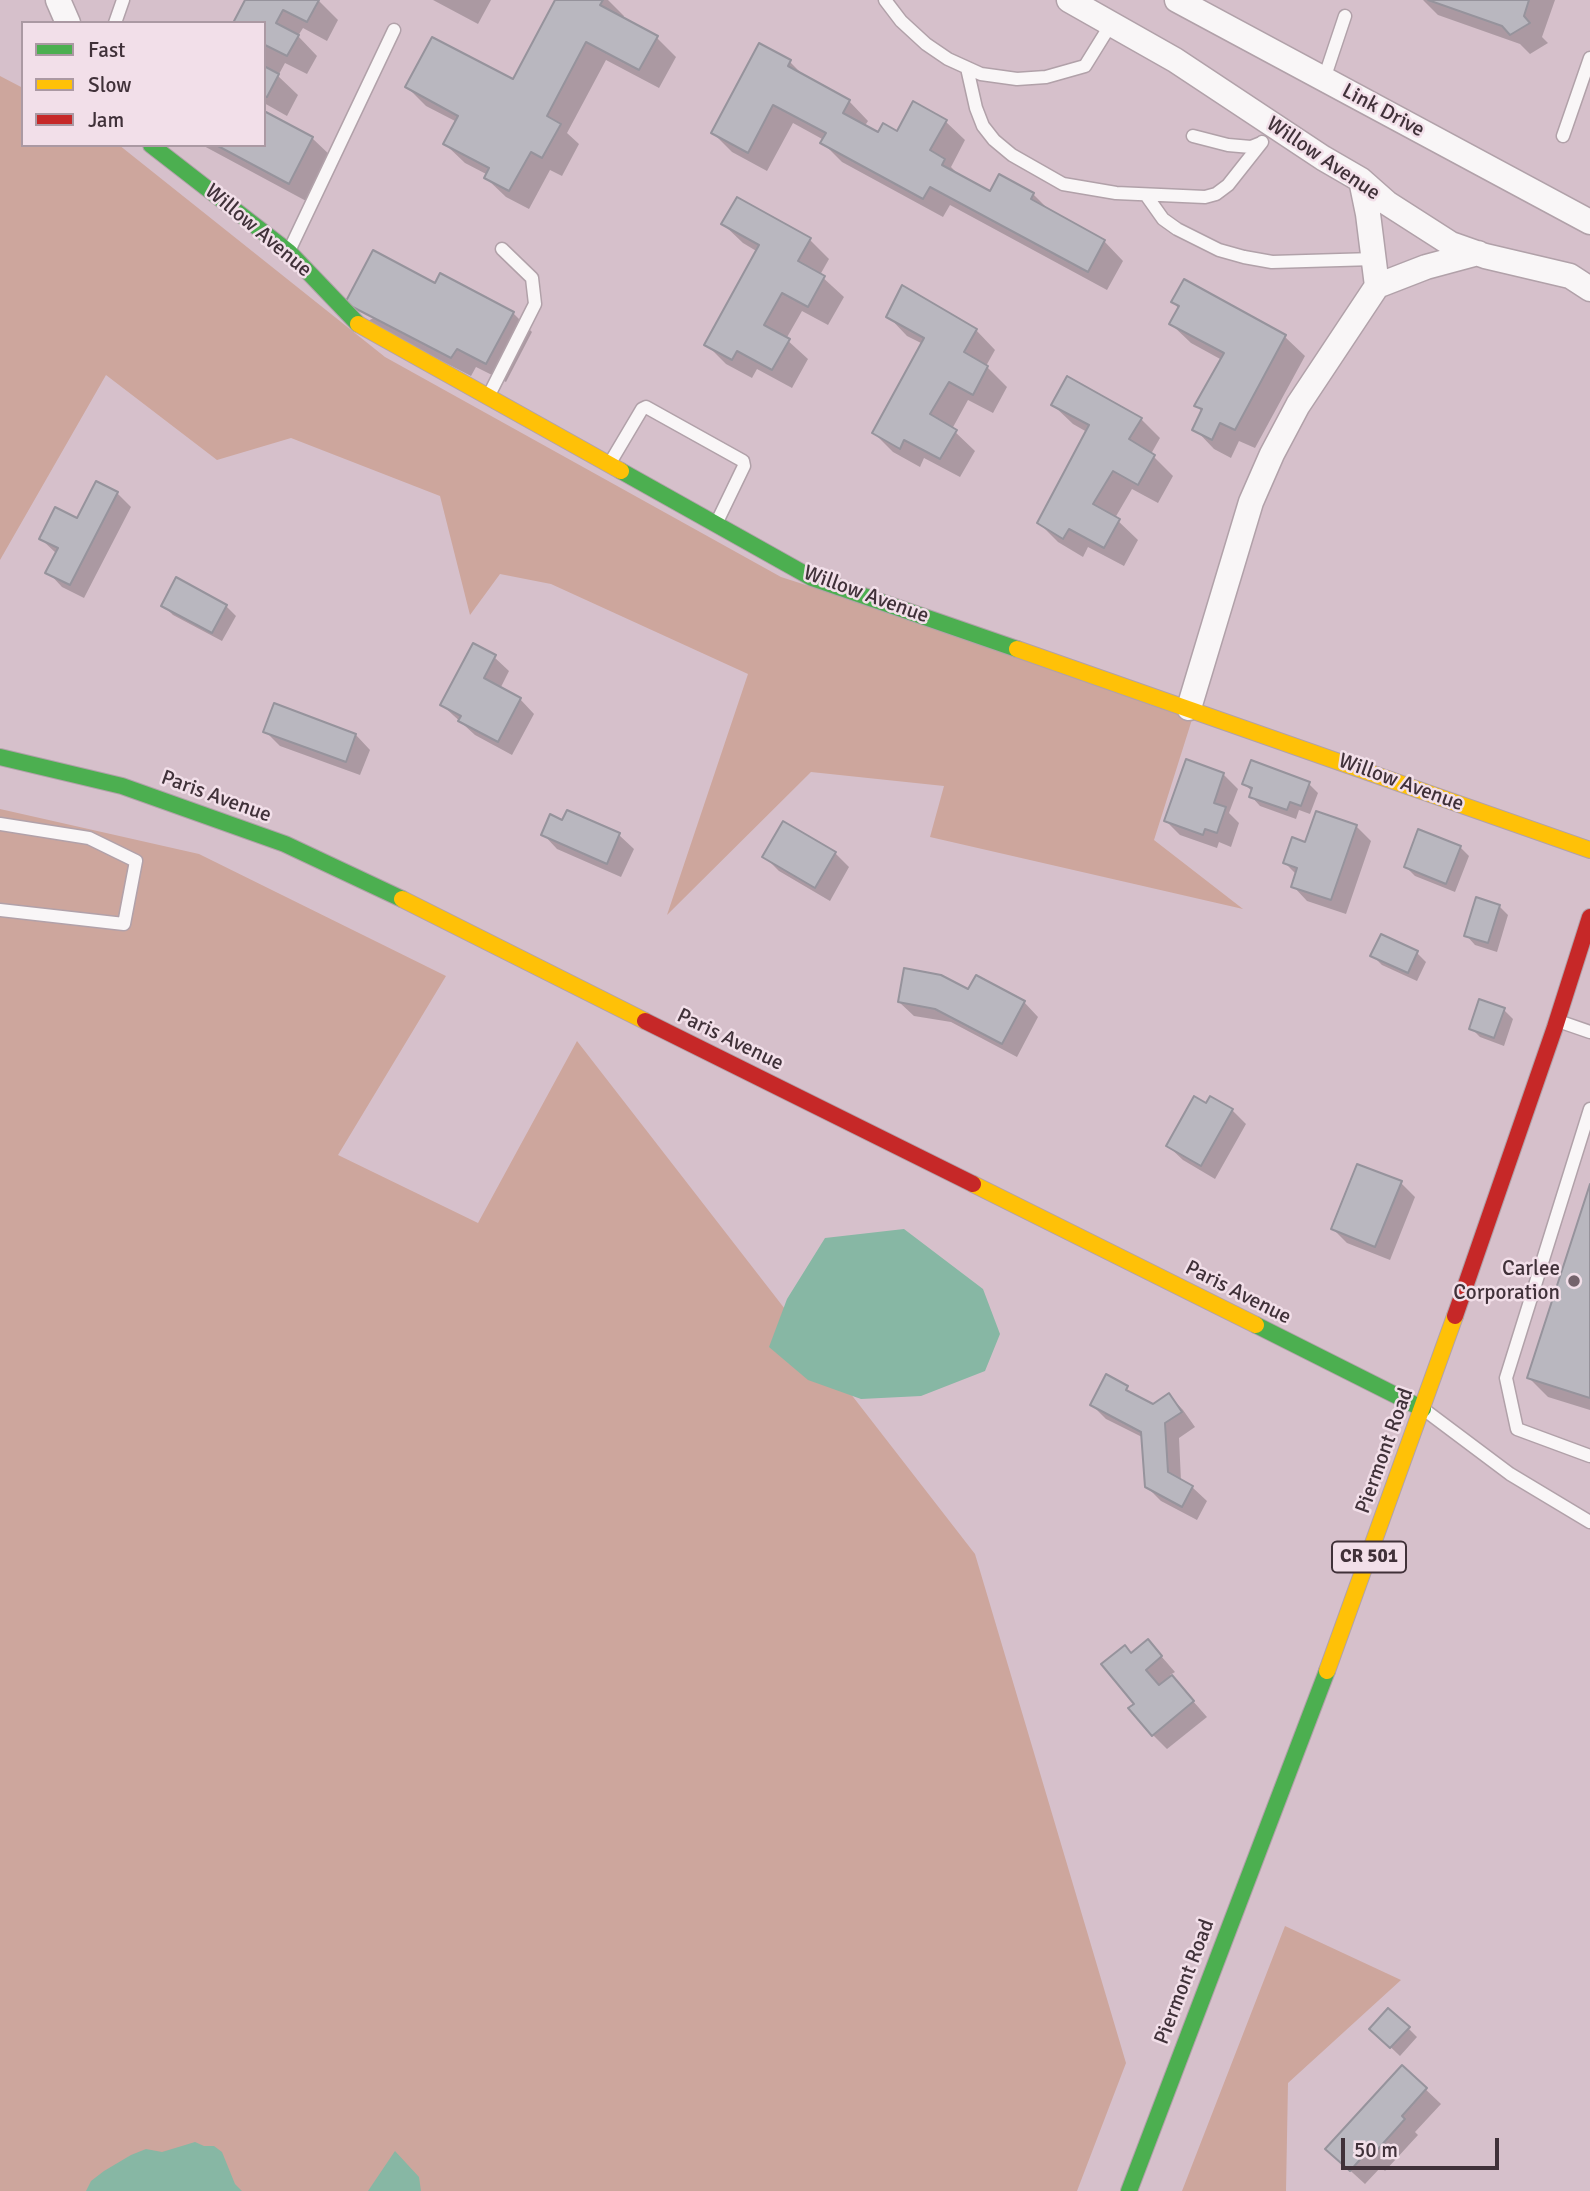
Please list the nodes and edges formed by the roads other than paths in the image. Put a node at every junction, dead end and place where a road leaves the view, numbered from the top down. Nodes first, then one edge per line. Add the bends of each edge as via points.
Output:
1 (58, 0) edge
2 (124, 0) edge
3 (885, 0) edge
4 (1069, 0) edge
5 (1177, 0) edge
6 (1345, 16) dead end
7 (67, 21) edge
8 (116, 21) edge
9 (1111, 24) junction
10 (394, 30) dead end
11 (1590, 58) edge
12 (967, 68) junction
13 (1324, 79) junction
14 (1269, 135) junction
15 (1193, 136) dead end
16 (1563, 136) dead end
17 (154, 147) edge
18 (1361, 180) junction
19 (1146, 195) junction
20 (1590, 222) edge
21 (502, 249) dead end
22 (289, 252) junction
23 (1478, 253) junction
24 (1374, 259) junction
25 (1377, 286) junction
26 (1590, 289) edge
27 (488, 397) junction
28 (609, 465) junction
29 (716, 524) junction
30 (1189, 708) junction
31 (0, 757) edge
32 (0, 824) edge
33 (1590, 850) edge
34 (0, 910) edge
35 (1590, 917) edge
36 (1557, 1021) junction
37 (1590, 1032) edge
38 (1590, 1109) edge
39 (1423, 1409) junction
40 (1590, 1456) edge
41 (1590, 1521) edge
42 (1129, 2191) edge

1 - 7 street
2 - 8 lane
3 - 12 lane via 926,44
4 - 9 street, Willow Avenue
5 - 13 street, Link Drive
6 - 13 lane
9 - 12 lane via 1085,66 1017,79
9 - 14 street, Willow Avenue via 1175,60
10 - 22 lane
11 - 16 lane
12 - 19 lane via 983,126 1012,155 1063,184
13 - 20 street, Link Drive
14 - 15 lane via 1251,147
14 - 18 street, Willow Avenue
14 - 19 lane via 1216,194 1190,198
17 - 22 street, Willow Avenue
18 - 23 street, Willow Avenue via 1432,233
18 - 24 street
19 - 24 lane via 1163,219 1219,250 1272,262
21 - 27 lane via 532,278 535,304
22 - 27 street, Willow Avenue via 360,326
23 - 25 street
23 - 26 street, Willow Avenue via 1570,275
24 - 25 street
25 - 30 street via 1298,405 1272,454 1251,502
27 - 28 street, Willow Avenue
28 - 29 street, Willow Avenue
28 - 29 lane via 646,407 743,461
29 - 30 street, Willow Avenue via 812,578
30 - 33 street, Willow Avenue
31 - 39 street, Paris Avenue via 122,786 338,867
32 - 34 lane via 89,838 136,862 124,924
35 - 36 street, Piermont Road / CR 501
36 - 37 lane
36 - 39 street, Piermont Road / CR 501
38 - 40 lane via 1506,1378 1517,1429
39 - 41 lane via 1510,1474
39 - 42 street, Piermont Road / CR 501

